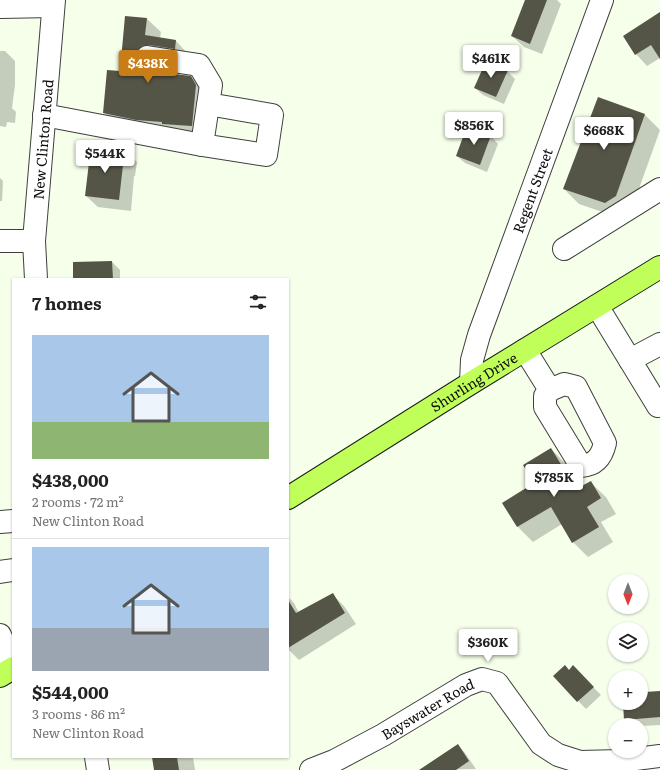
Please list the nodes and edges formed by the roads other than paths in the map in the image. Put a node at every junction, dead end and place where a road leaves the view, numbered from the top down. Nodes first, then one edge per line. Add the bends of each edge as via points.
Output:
1 (602, 0) edge
2 (53, 3) edge
3 (0, 7) edge
4 (147, 58) dead end
5 (208, 104) junction
6 (44, 115) junction
7 (202, 145) junction
8 (660, 189) edge
9 (0, 241) edge
10 (34, 241) junction
11 (564, 249) dead end
12 (660, 267) edge
13 (36, 278) edge
14 (597, 306) junction
15 (660, 344) edge
16 (525, 350) junction
17 (630, 360) junction
18 (471, 383) junction
19 (550, 390) dead end
20 (660, 404) edge
21 (289, 497) edge
22 (12, 521) edge
23 (0, 522) edge
24 (12, 570) edge
25 (0, 572) edge
26 (0, 635) edge
27 (12, 662) edge
28 (12, 669) edge
29 (0, 676) edge
30 (660, 756) edge
31 (96, 758) edge
32 (98, 770) edge
33 (312, 770) edge

1 - 18 street, Regent Street via 479,334 472,360
2 - 3 street
2 - 6 street, New Clinton Road
4 - 5 street via 199,65 211,85
5 - 7 street
5 - 7 street via 272,115 266,155
6 - 7 street
6 - 10 street, New Clinton Road
8 - 11 street
9 - 10 street
10 - 13 street, New Clinton Road
12 - 14 main road, Shurling Drive
14 - 16 main road, Shurling Drive
14 - 17 street
15 - 17 street
16 - 18 main road, Shurling Drive
16 - 19 street
17 - 20 street via 658,406
18 - 21 main road, Shurling Drive
22 - 23 street
24 - 25 street
26 - 27 street
28 - 29 main road
30 - 33 street, Bayswater Road via 580,762 558,755 541,744 497,683 482,679 466,684 383,735
31 - 32 street

